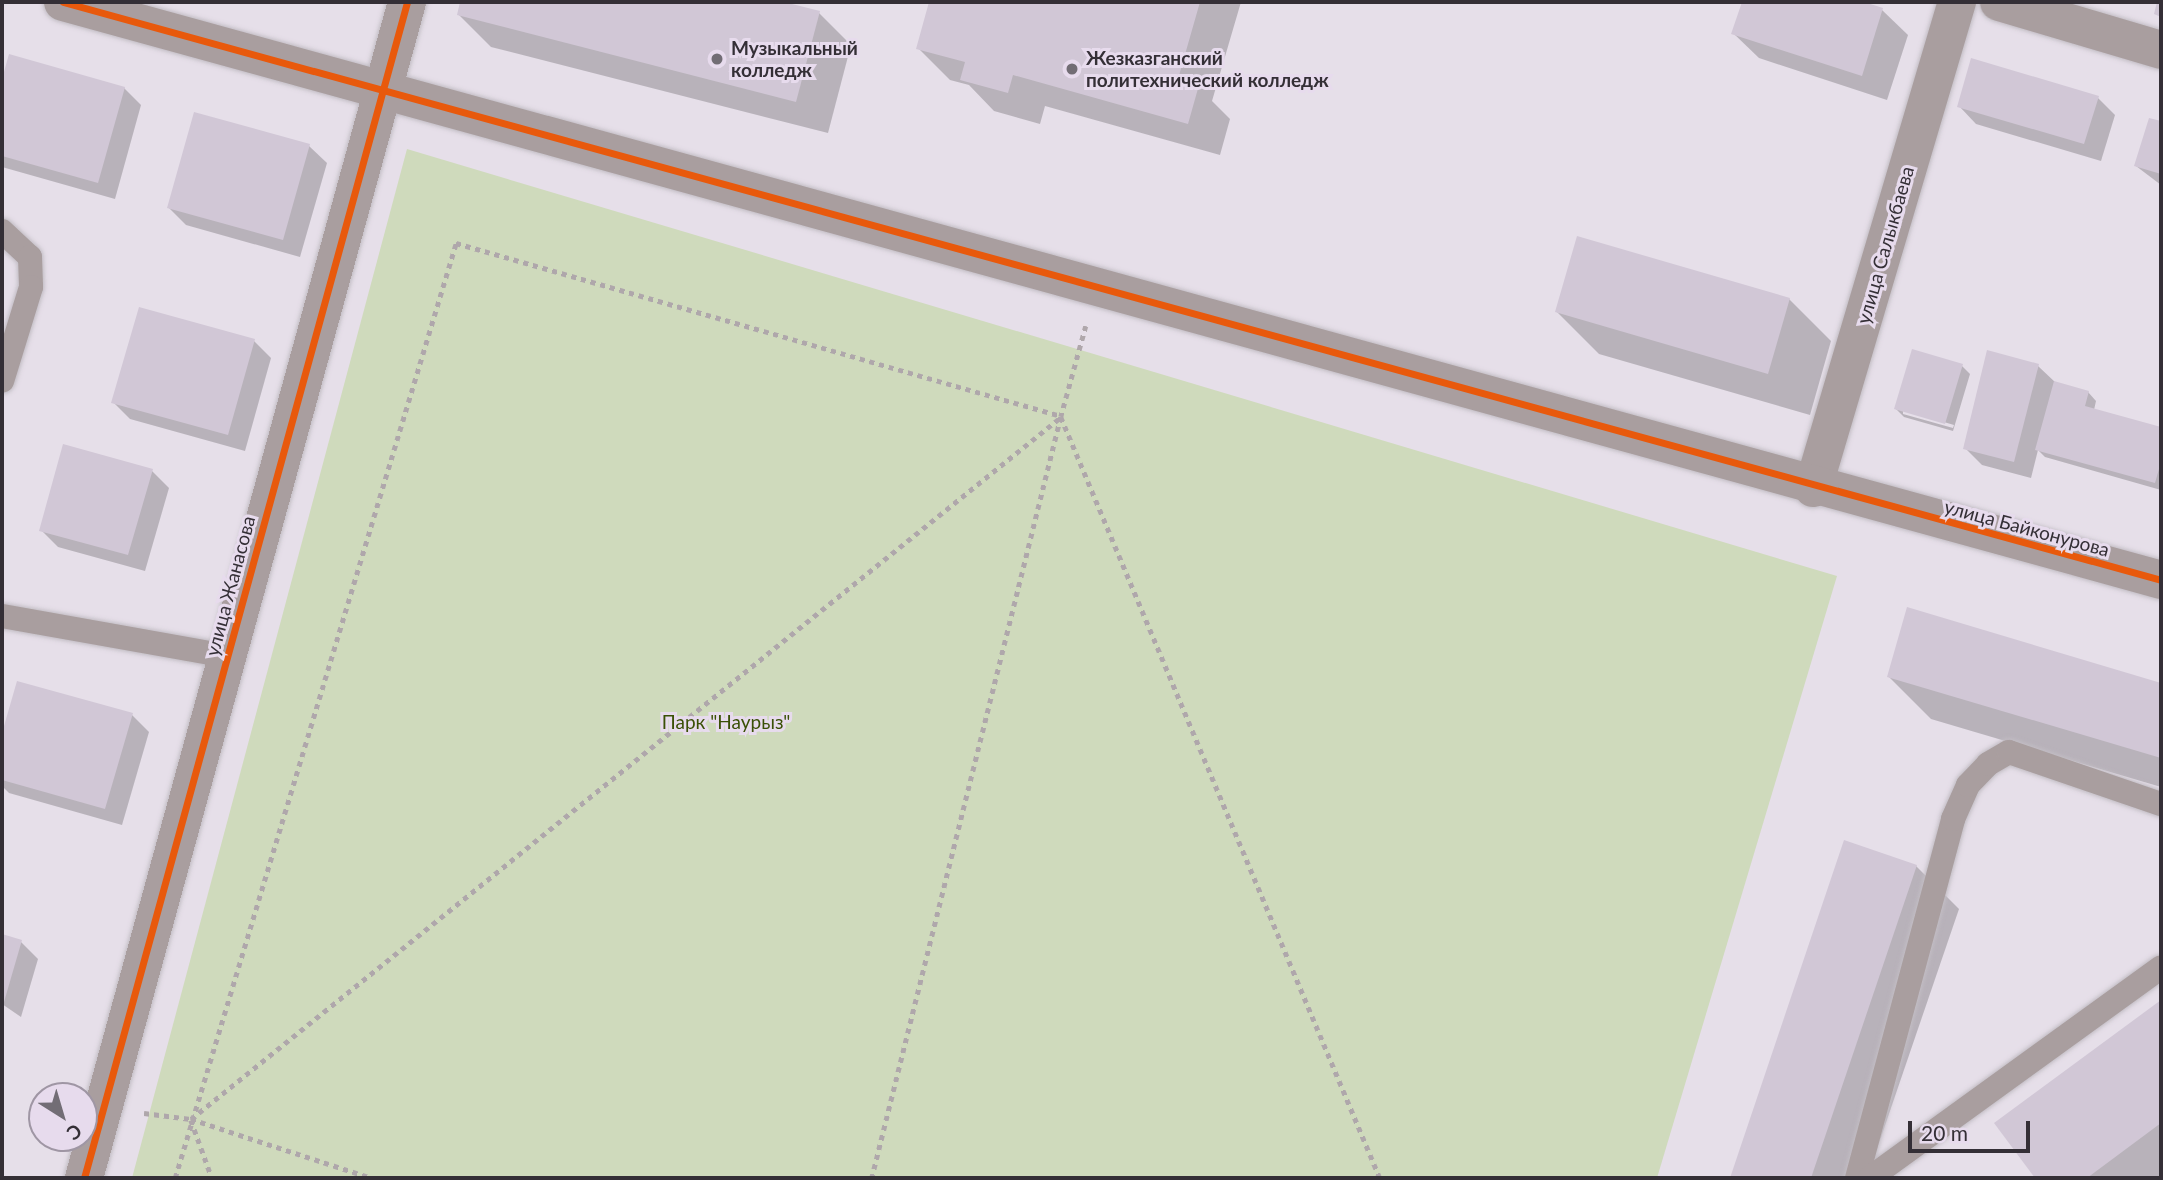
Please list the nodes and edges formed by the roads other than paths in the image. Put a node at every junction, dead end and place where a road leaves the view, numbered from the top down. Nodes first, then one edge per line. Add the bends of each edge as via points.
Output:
1 (63, 2) edge
2 (407, 2) edge
3 (1956, 2) edge
4 (2000, 2) edge
5 (2161, 50) edge
6 (382, 93) junction
7 (2, 231) edge
8 (2, 381) edge
9 (1813, 488) junction
10 (2161, 580) edge
11 (2, 616) edge
12 (228, 656) junction
13 (2161, 804) edge
14 (2161, 967) edge
15 (83, 1178) edge
16 (1857, 1178) edge
17 (1870, 1178) edge

1 - 6 street, улица Байконурова
2 - 6 street, улица Жанасова
3 - 9 street, улица Салыкбаева
4 - 5 street
6 - 9 street, улица Байконурова
6 - 12 street, улица Жанасова
7 - 8 lane via 30,257 31,277
9 - 10 street, улица Байконурова
11 - 12 lane
12 - 15 street, улица Жанасова
13 - 16 lane via 2008,752 1968,785 1953,819
14 - 17 lane

